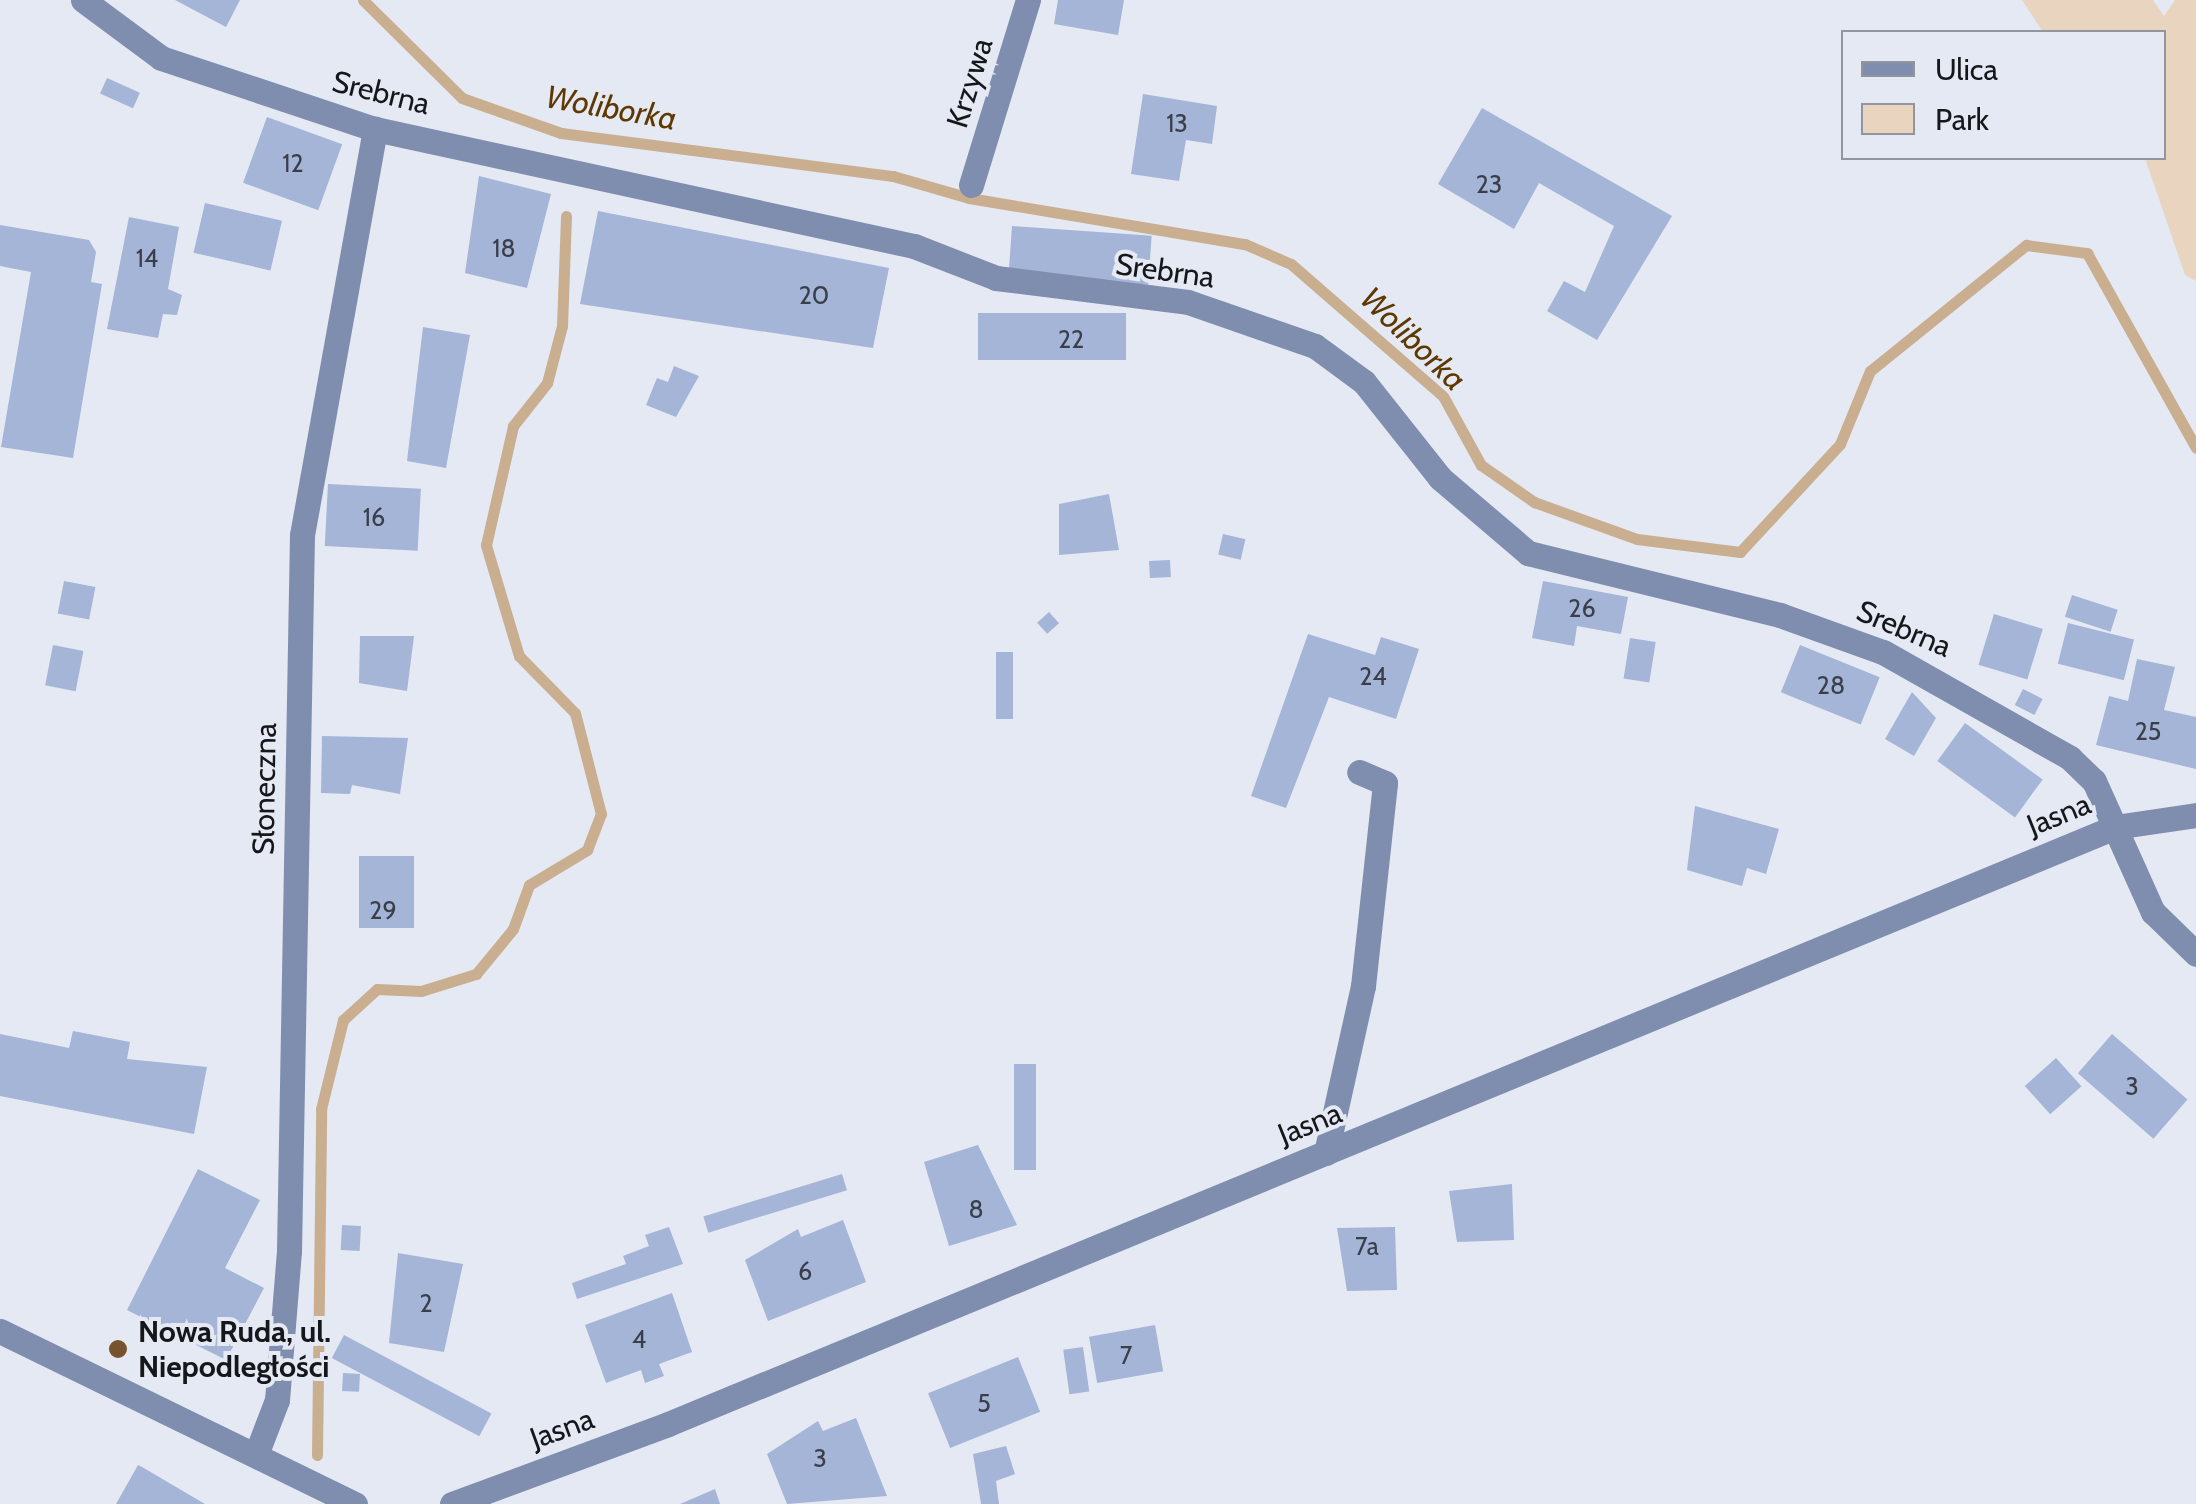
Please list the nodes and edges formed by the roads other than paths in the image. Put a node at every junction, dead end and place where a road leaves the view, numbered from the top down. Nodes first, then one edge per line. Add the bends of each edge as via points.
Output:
1 (83, 0) edge
2 (1028, 0) edge
3 (374, 130) junction
4 (971, 185) dead end
5 (1358, 772) dead end
6 (2196, 816) edge
7 (2115, 827) junction
8 (2196, 954) edge
9 (1326, 1153) junction
10 (0, 1332) edge
11 (257, 1452) junction
12 (355, 1504) edge
13 (452, 1504) edge

1 - 3 street, Srebrna via 161,58
2 - 4 street, Krzywa
3 - 7 street, Srebrna via 914,246 1013,281 1188,302 1255,321 1316,346 1364,382 1440,478 1528,553 1780,615 1883,652 2070,758 2094,781
3 - 11 street, Słoneczna via 302,535 289,1251 277,1400
5 - 9 street via 1385,783 1363,986
6 - 7 street, Jasna
7 - 8 street, Srebrna via 2153,912
7 - 9 street, Jasna
9 - 13 street, Jasna
10 - 11 street
11 - 12 street

